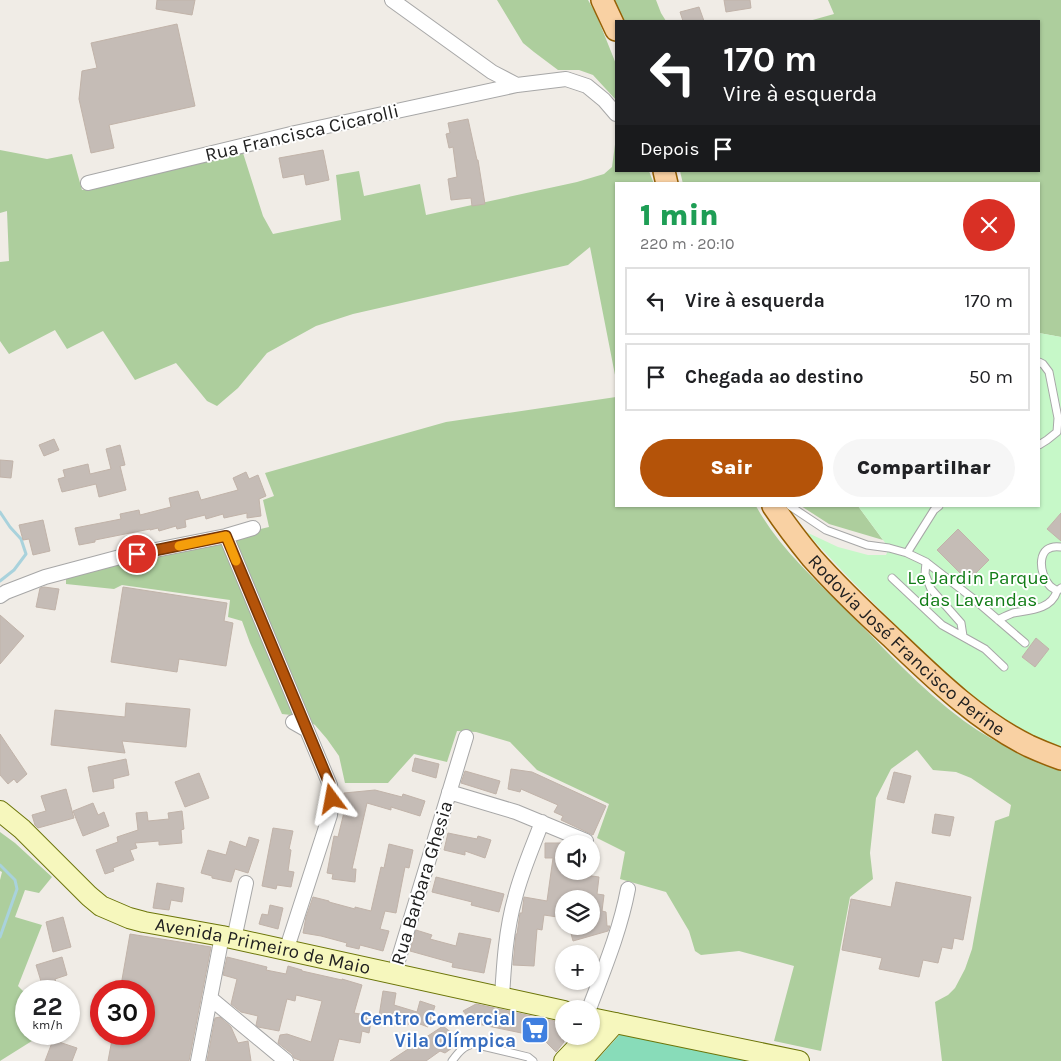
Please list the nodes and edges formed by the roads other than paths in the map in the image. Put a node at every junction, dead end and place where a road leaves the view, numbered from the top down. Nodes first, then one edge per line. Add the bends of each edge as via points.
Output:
1 (392, 0) edge
2 (602, 0) edge
3 (615, 28) edge
4 (517, 85) junction
5 (615, 113) edge
6 (88, 183) dead end
7 (1040, 362) edge
8 (1040, 444) edge
9 (774, 507) edge
10 (792, 507) edge
11 (938, 507) edge
12 (253, 528) dead end
13 (226, 536) junction
14 (1061, 547) edge
15 (906, 553) junction
16 (926, 562) junction
17 (892, 578) dead end
18 (1059, 590) edge
19 (0, 596) edge
20 (998, 620) junction
21 (963, 636) junction
22 (1025, 643) dead end
23 (1004, 668) dead end
24 (293, 722) dead end
25 (307, 730) junction
26 (466, 737) dead end
27 (1061, 759) edge
28 (449, 792) junction
29 (0, 811) edge
30 (542, 822) junction
31 (572, 835) edge
32 (246, 883) dead end
33 (628, 889) dead end
34 (228, 938) junction
35 (286, 951) junction
36 (394, 974) junction
37 (502, 997) junction
38 (210, 998) junction
39 (598, 1000) edge
40 (555, 1009) edge
41 (600, 1034) edge
42 (579, 1045) edge
43 (198, 1061) edge
44 (286, 1061) edge
45 (452, 1061) edge
46 (533, 1061) edge
47 (564, 1061) edge
48 (799, 1061) edge

1 - 4 street via 492,72
2 - 3 main road
4 - 5 street, Rua Francisca Cicarolli via 566,79 587,86
4 - 6 street, Rua Francisca Cicarolli via 295,133
7 - 8 lane via 1049,372 1058,418 1056,432
9 - 27 main road, Rodovia José Francisco Perine via 812,558 946,688 1012,736
10 - 15 lane via 826,530 867,545
11 - 15 lane
12 - 13 street
13 - 19 street via 92,564 45,577
13 - 25 street
14 - 18 lane via 1047,548 1042,555 1046,578 1050,586
15 - 16 lane
16 - 20 lane
16 - 21 lane via 925,574 931,589 961,622
17 - 21 lane via 942,625
18 - 20 lane via 1043,607
20 - 22 lane
21 - 23 lane via 984,649
24 - 25 street
25 - 35 street via 330,785 332,799 330,815
26 - 28 street, Rua Barbara Ghesia
28 - 30 street
28 - 36 street, Rua Barbara Ghesia
29 - 34 main road, Avenida Primeiro de Maio via 101,906 144,922
30 - 31 street
30 - 37 street via 511,911
32 - 34 street
33 - 39 street
34 - 35 main road, Avenida Primeiro de Maio
34 - 38 street
35 - 36 main road, Avenida Primeiro de Maio
36 - 37 main road, Avenida Primeiro de Maio
37 - 40 main road, Avenida Primeiro de Maio
38 - 43 street
38 - 44 street
41 - 48 main road
42 - 47 main road
45 - 46 lane via 468,1044 474,1044

